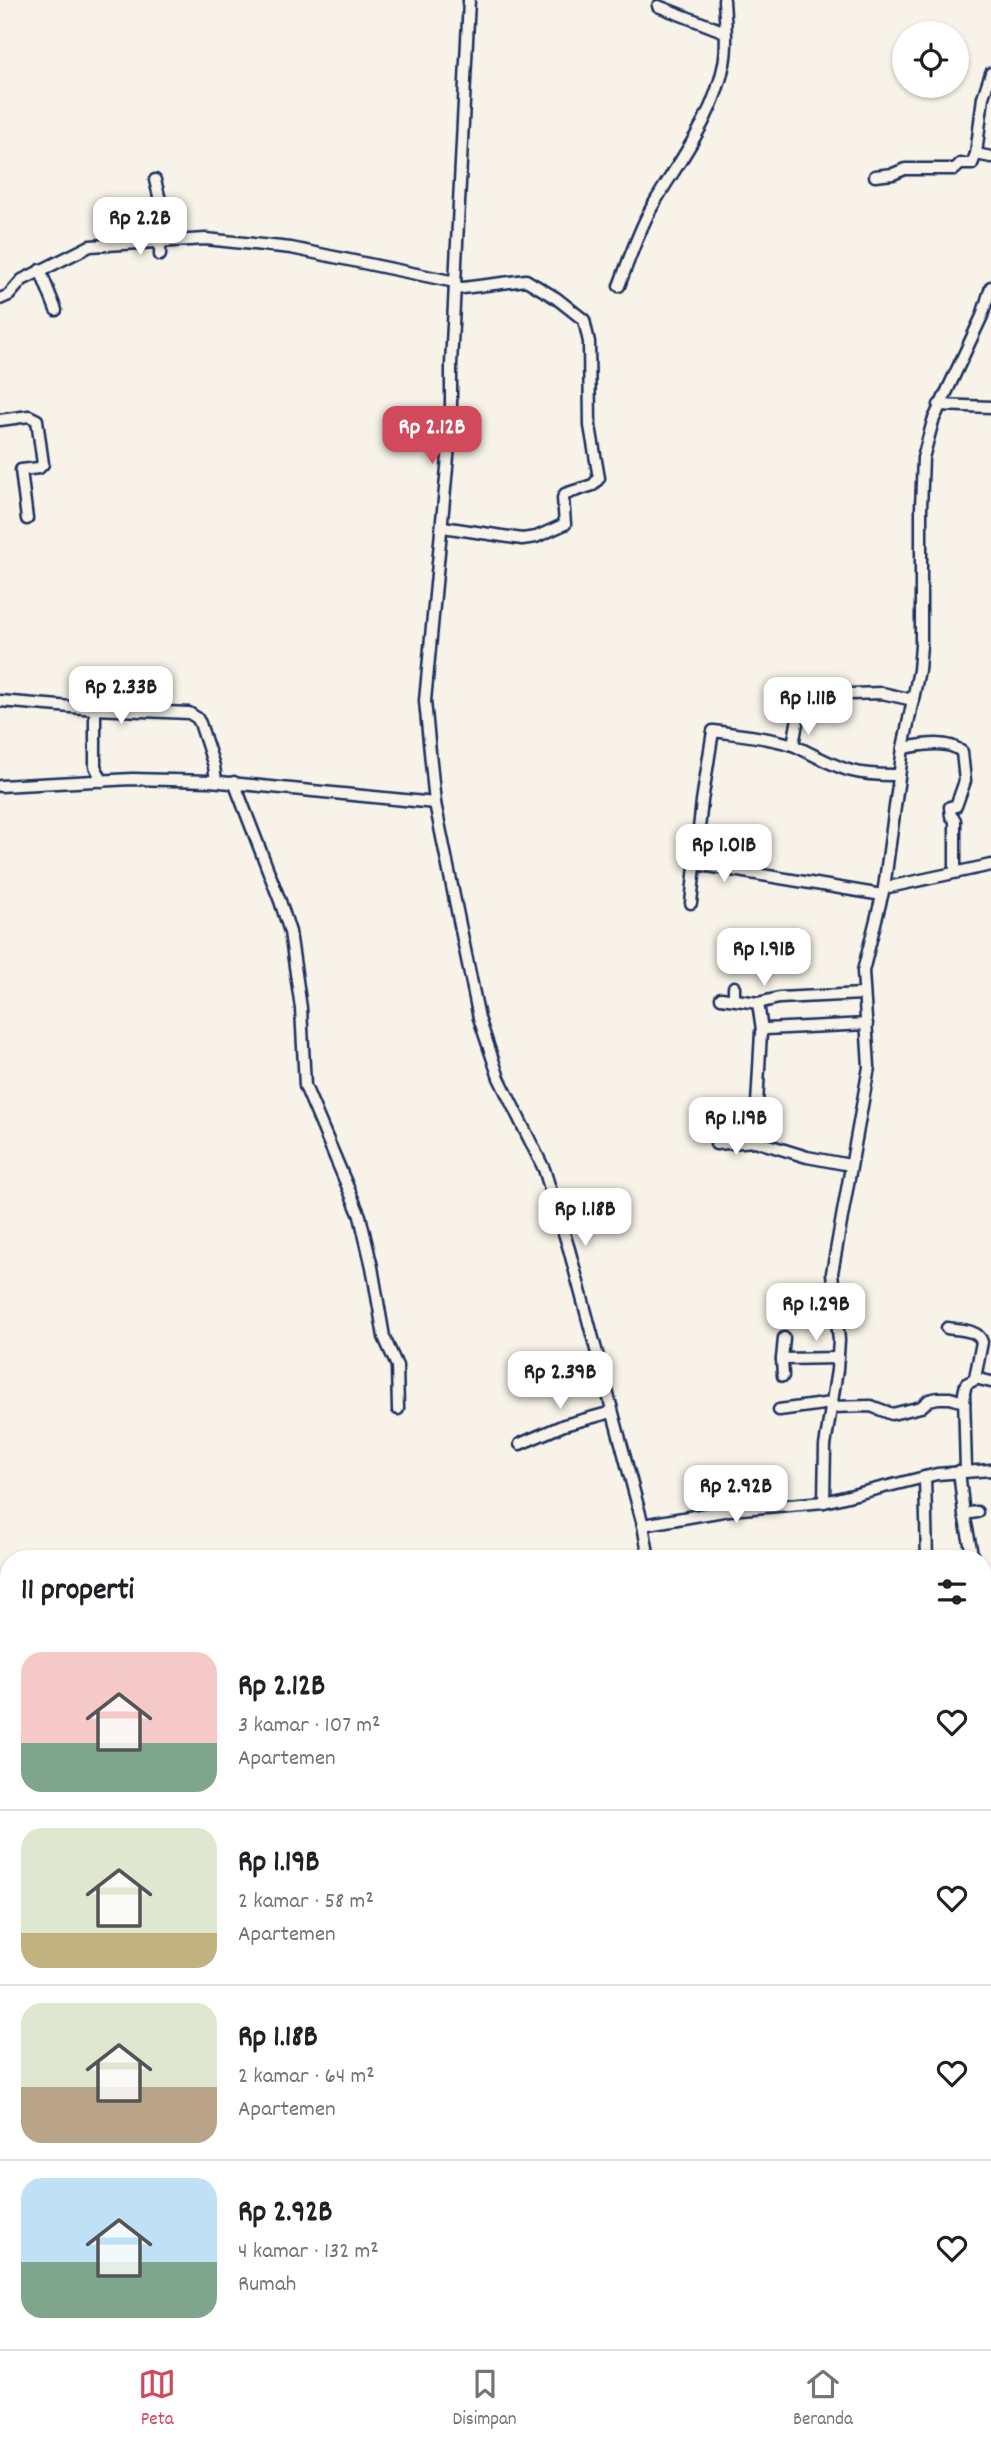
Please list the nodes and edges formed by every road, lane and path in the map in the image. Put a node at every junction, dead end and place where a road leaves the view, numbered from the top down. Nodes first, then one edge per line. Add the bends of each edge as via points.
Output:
1 (470, 0) edge
2 (724, 0) edge
3 (658, 6) dead end
4 (725, 32) junction
5 (991, 73) edge
6 (976, 154) junction
7 (991, 157) edge
8 (875, 176) dead end
9 (155, 180) dead end
10 (161, 243) junction
11 (160, 255) dead end
12 (40, 270) junction
13 (455, 286) junction
14 (619, 286) dead end
15 (991, 287) edge
16 (0, 299) edge
17 (56, 310) dead end
18 (986, 316) edge
19 (939, 405) junction
20 (991, 407) edge
21 (0, 420) edge
22 (27, 519) dead end
23 (443, 527) junction
24 (913, 700) junction
25 (0, 701) edge
26 (95, 709) junction
27 (793, 745) junction
28 (903, 748) junction
29 (899, 775) junction
30 (102, 781) junction
31 (216, 781) junction
32 (234, 782) junction
33 (0, 786) edge
34 (435, 803) junction
35 (696, 864) junction
36 (991, 865) edge
37 (955, 872) junction
38 (883, 891) junction
39 (691, 903) dead end
40 (734, 987) dead end
41 (863, 993) junction
42 (721, 998) dead end
43 (734, 999) junction
44 (758, 1003) junction
45 (867, 1024) junction
46 (762, 1030) junction
47 (755, 1141) junction
48 (716, 1144) dead end
49 (850, 1165) junction
50 (947, 1328) dead end
51 (784, 1338) dead end
52 (838, 1358) junction
53 (782, 1359) junction
54 (783, 1376) dead end
55 (976, 1379) junction
56 (991, 1382) edge
57 (964, 1402) junction
58 (830, 1405) junction
59 (398, 1409) dead end
60 (779, 1410) dead end
61 (612, 1412) junction
62 (520, 1444) dead end
63 (991, 1470) edge
64 (962, 1471) junction
65 (925, 1477) junction
66 (824, 1502) junction
67 (977, 1512) dead end
68 (964, 1514) junction
69 (643, 1525) junction
70 (647, 1550) edge
71 (927, 1550) edge
72 (971, 1550) edge

1 - 13 street
2 - 4 street
3 - 4 street
4 - 14 street via 725,61 708,115 653,207
5 - 6 street via 982,97
6 - 7 street
6 - 8 street via 972,164 955,169 905,169
9 - 10 street via 161,200
10 - 11 street
10 - 12 street via 90,246
10 - 13 street via 206,239 291,248
12 - 16 street
12 - 17 street
13 - 23 street
13 - 23 street via 526,280 584,320 589,342 590,426 599,478 593,485 565,494 565,524 536,537
15 - 18 street
18 - 19 street
19 - 20 street
19 - 24 street via 922,461 921,645
21 - 22 street via 29,416 37,420 43,464 21,470
23 - 34 street via 425,701
24 - 27 street via 883,693 819,695 812,704 800,707
24 - 28 street
25 - 26 street
26 - 30 street via 95,766
26 - 31 street via 193,715 208,741
27 - 29 street via 847,772
27 - 35 street via 713,732
28 - 29 street
28 - 37 street via 938,745 962,752 965,781 956,806 950,807 955,820
29 - 38 street
30 - 31 street
30 - 33 street
31 - 32 street
32 - 34 street
32 - 59 street via 290,932 304,1086 360,1216 384,1338 397,1367
34 - 61 street via 478,1018 497,1074 544,1169
35 - 38 street
35 - 39 street
36 - 37 street
37 - 38 street
38 - 41 street via 865,958
40 - 43 street
41 - 44 street
41 - 45 street
42 - 43 street
43 - 44 street
44 - 46 street
45 - 46 street
45 - 49 street via 869,1067
46 - 47 street
47 - 48 street
47 - 49 street
49 - 52 street via 832,1278
50 - 55 street via 981,1337
51 - 53 street
52 - 53 street
52 - 58 street
53 - 54 street
55 - 56 street
55 - 57 street via 965,1385
57 - 58 street via 938,1398 892,1414 871,1406
57 - 64 street
58 - 60 street
58 - 66 street
61 - 62 street
61 - 69 street
63 - 64 street
64 - 65 street
64 - 68 street
65 - 66 street
65 - 71 street
66 - 69 street via 729,1510
67 - 68 street
68 - 72 street
69 - 70 street

